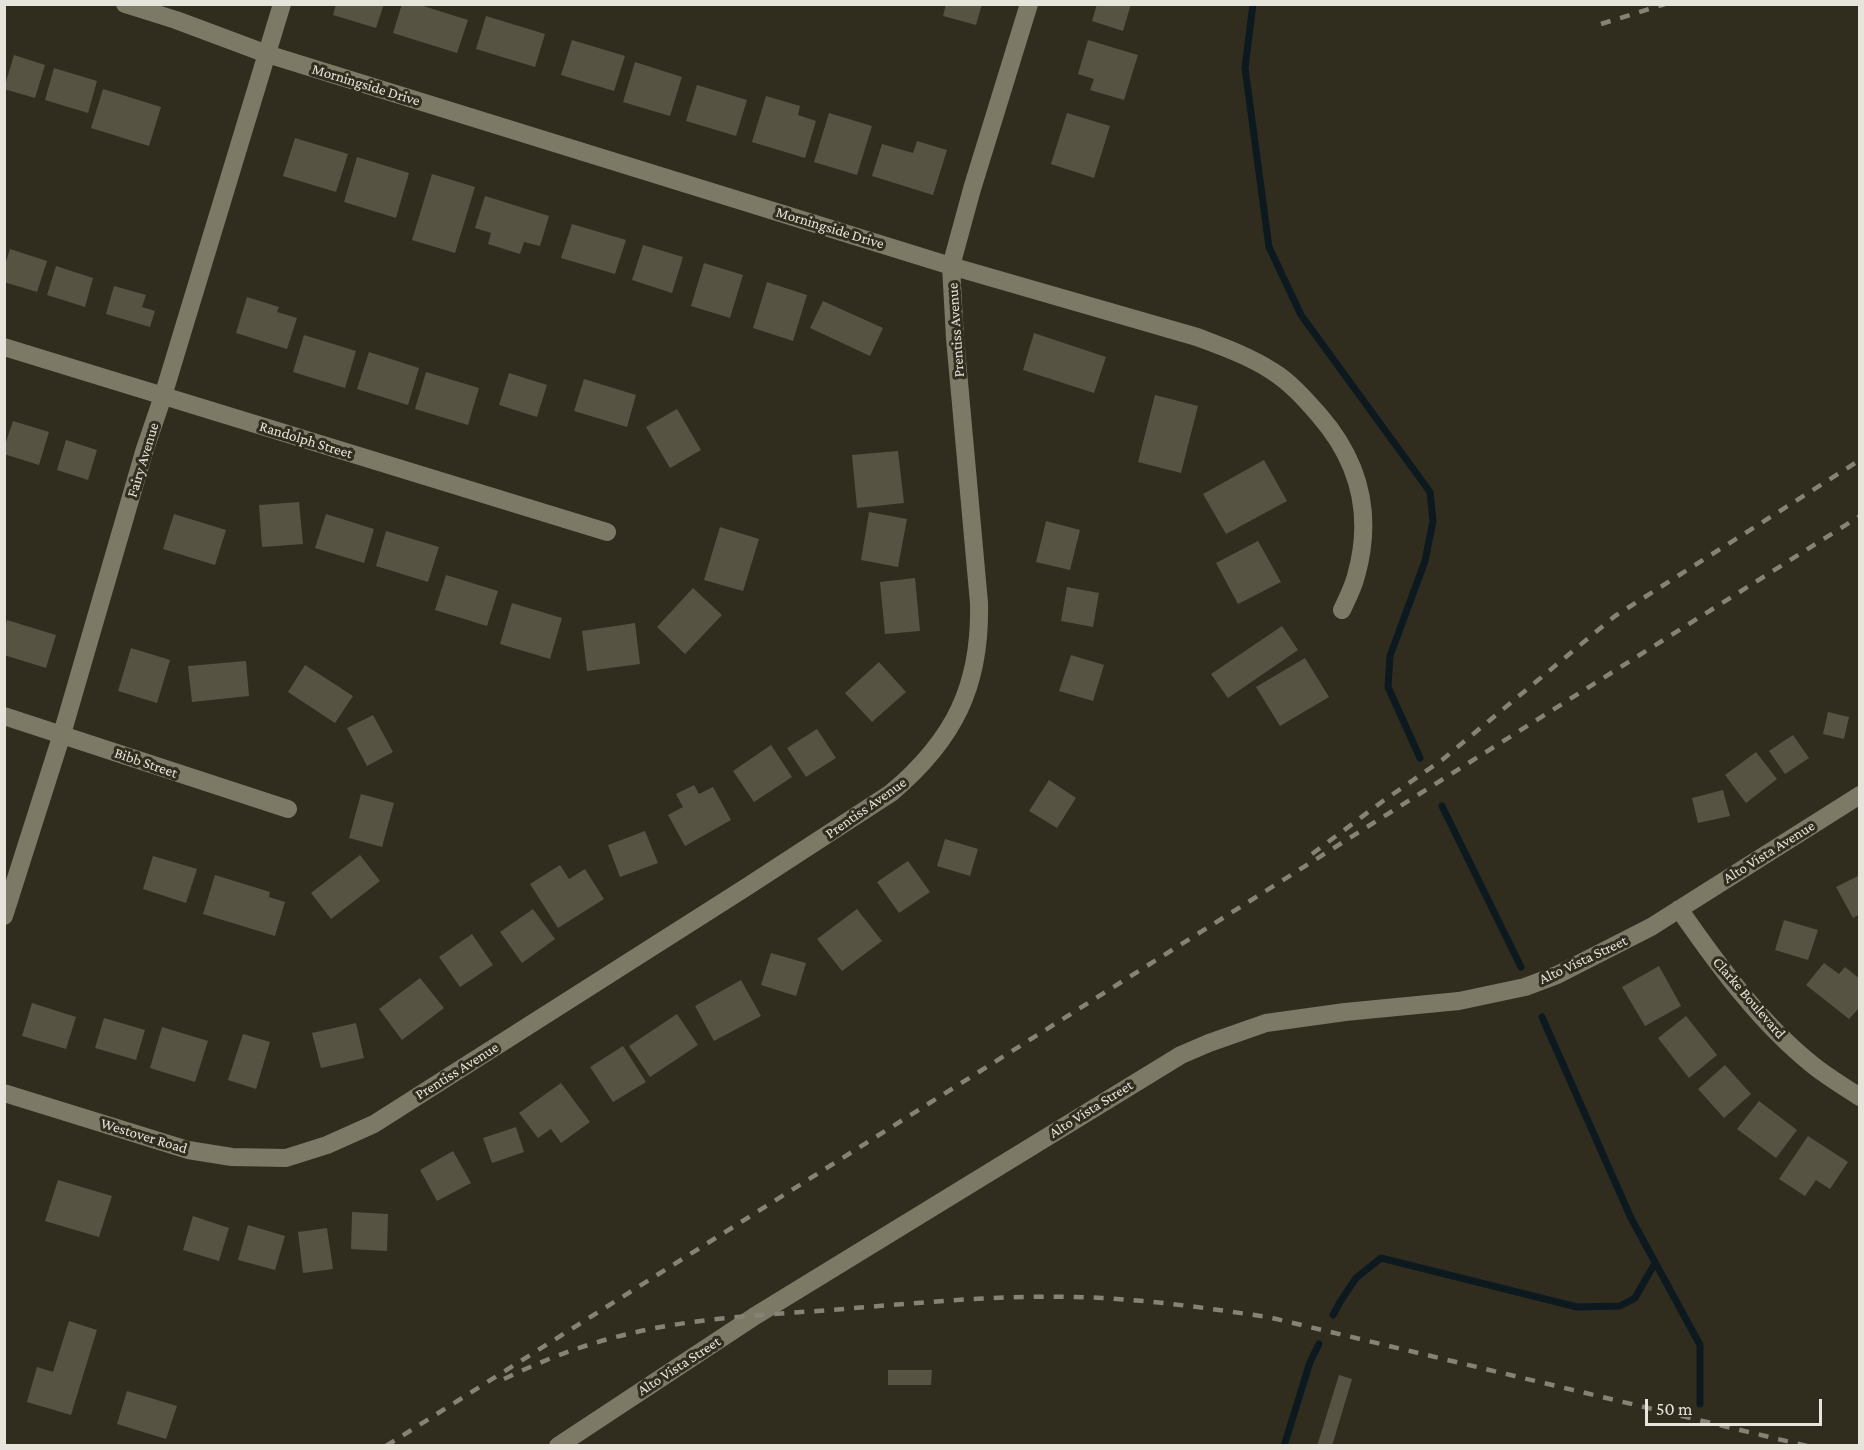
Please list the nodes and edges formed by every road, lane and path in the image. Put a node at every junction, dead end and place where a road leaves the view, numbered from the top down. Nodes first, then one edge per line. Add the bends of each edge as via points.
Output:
1 (125, 4) edge
2 (282, 4) edge
3 (1029, 4) edge
4 (267, 54) junction
5 (951, 266) junction
6 (4, 347) edge
7 (163, 396) junction
8 (607, 532) dead end
9 (1342, 610) dead end
10 (4, 716) edge
11 (62, 734) junction
12 (1860, 795) edge
13 (288, 809) dead end
14 (1679, 909) junction
15 (4, 916) edge
16 (4, 1093) edge
17 (1860, 1097) edge
18 (286, 1158) joint
19 (558, 1446) edge

1 - 4 street, Morningside Drive
2 - 4 street, Fairy Avenue
3 - 5 street, Prentiss Avenue
4 - 5 street, Morningside Drive
4 - 7 street, Fairy Avenue
5 - 9 street, Morningside Drive via 1197,337 1273,371 1303,396 1345,450 1357,478 1363,511 1363,545 1356,579
5 - 18 street, Prentiss Avenue via 980,630 975,665 962,707 931,754 891,793 374,1124
6 - 7 street, Randolph Street
7 - 8 street, Randolph Street
7 - 11 street, Fairy Avenue
10 - 11 street, Bibb Street
11 - 13 street, Bibb Street
11 - 15 street, Fairy Avenue
12 - 14 street, Alto Vista Avenue
14 - 17 street, Clarke Boulevard via 1769,1025 1814,1066
14 - 19 street, Alto Vista Street via 1557,975 1525,987 1459,1001 1266,1023 1181,1055 755,1316
16 - 18 street, Westover Road via 188,1150 232,1157

